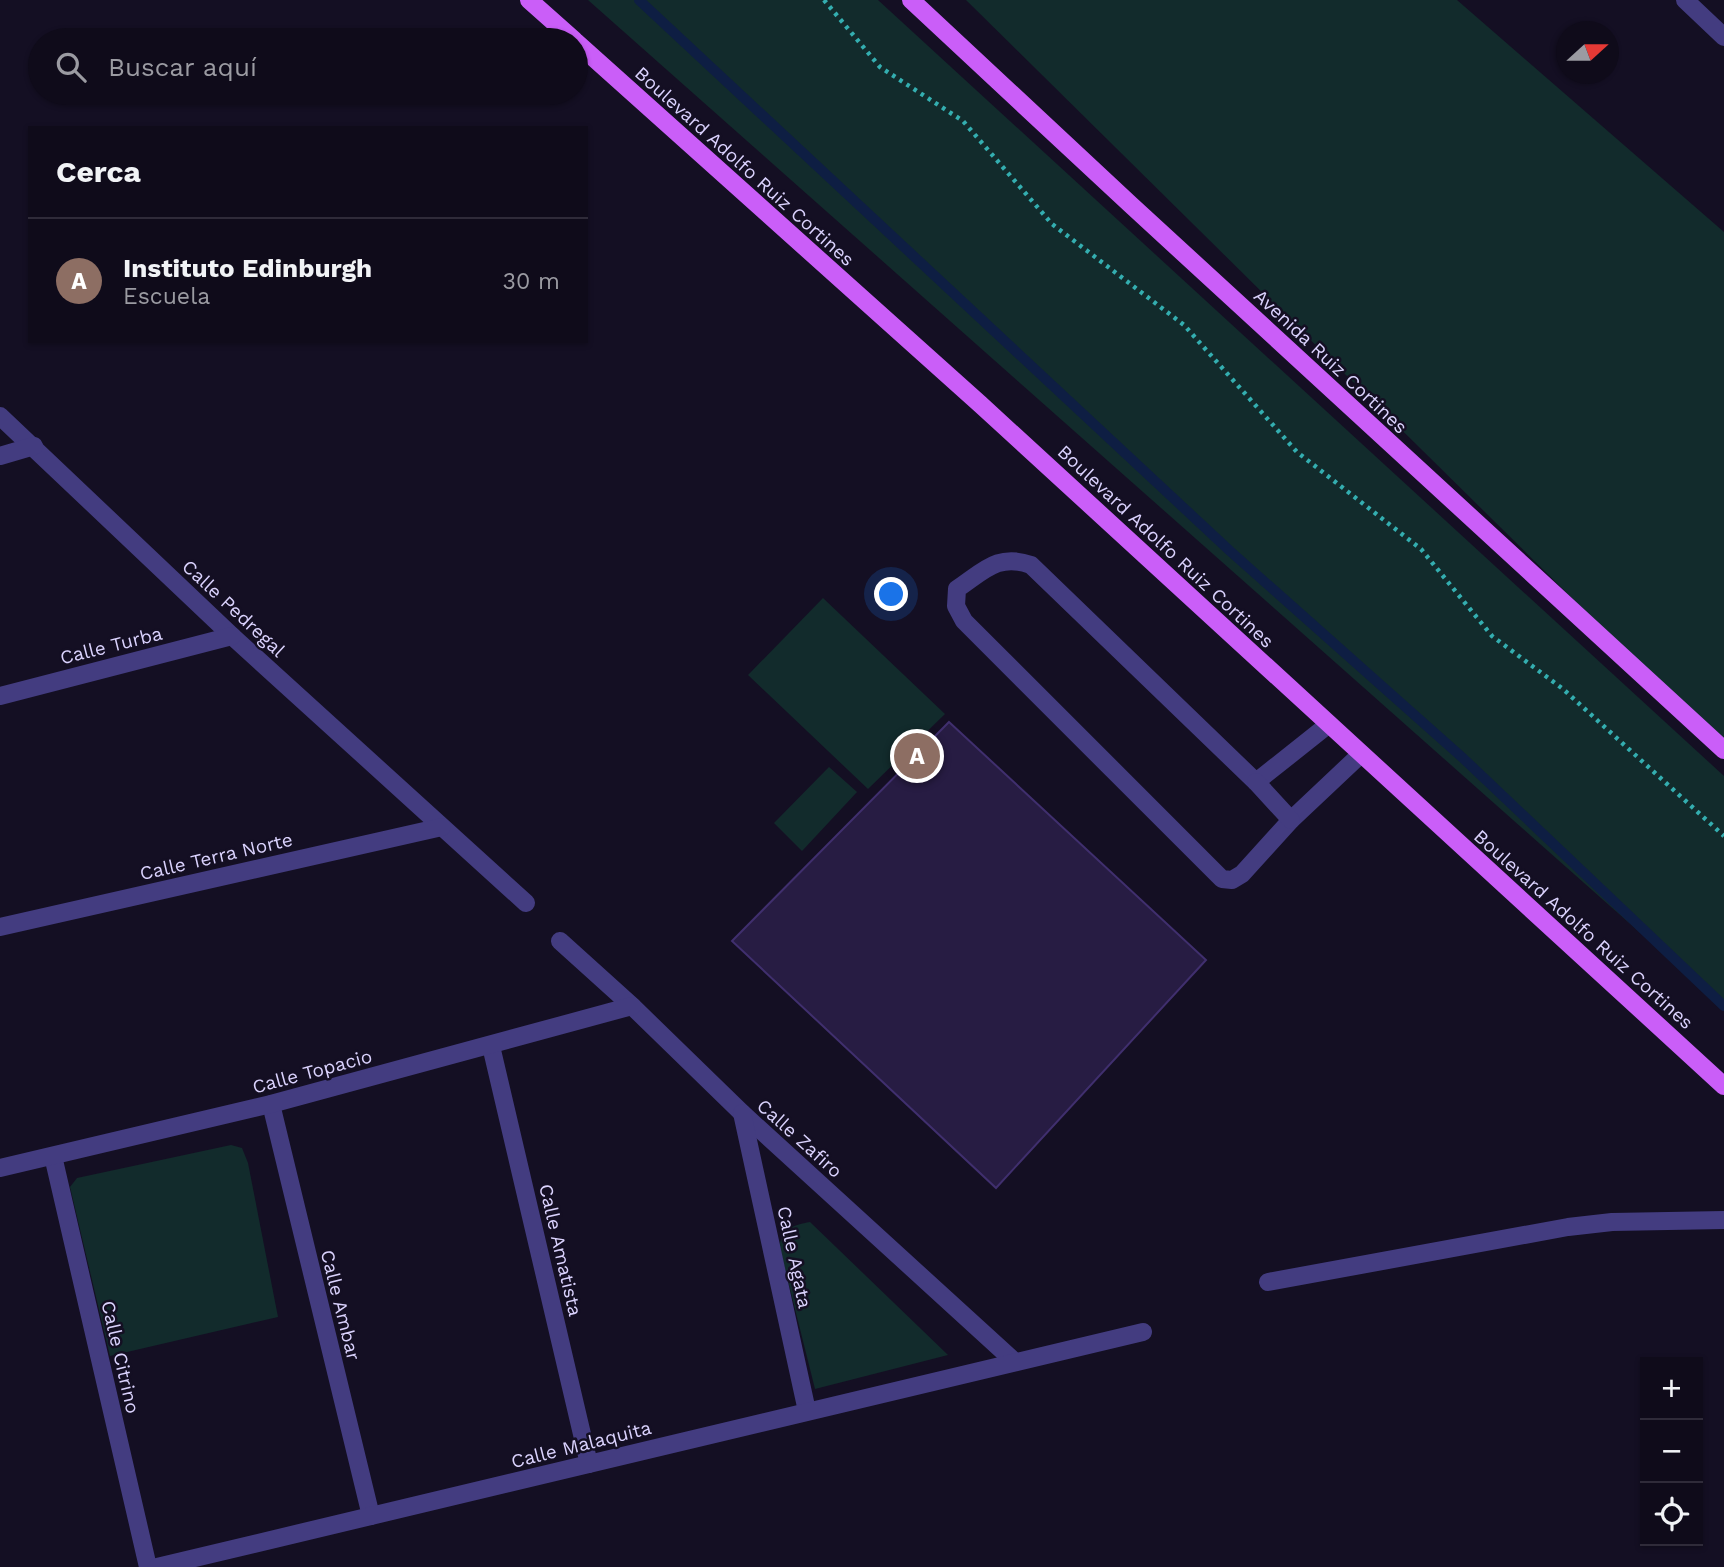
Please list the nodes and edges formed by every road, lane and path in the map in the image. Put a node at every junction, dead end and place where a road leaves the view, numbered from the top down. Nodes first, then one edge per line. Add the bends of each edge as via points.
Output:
1 (529, 0) edge
2 (824, 0) edge
3 (911, 0) edge
4 (1685, 0) edge
5 (560, 28) edge
6 (1724, 37) edge
7 (588, 53) edge
8 (0, 416) edge
9 (34, 446) junction
10 (0, 456) edge
11 (232, 636) junction
12 (0, 696) edge
13 (1329, 724) junction
14 (1724, 750) edge
15 (1361, 754) junction
16 (1256, 782) junction
17 (1291, 820) junction
18 (442, 827) junction
19 (1724, 836) edge
20 (526, 903) dead end
21 (0, 927) edge
22 (560, 942) dead end
23 (632, 1006) junction
24 (491, 1046) junction
25 (1724, 1086) edge
26 (271, 1104) junction
27 (742, 1113) junction
28 (53, 1156) junction
29 (0, 1168) edge
30 (1724, 1220) edge
31 (1268, 1282) dead end
32 (1143, 1332) dead end
33 (1015, 1362) junction
34 (807, 1410) junction
35 (589, 1464) junction
36 (371, 1516) junction
37 (148, 1567) edge
38 (157, 1567) edge

1 - 5 main road, Boulevard Adolfo Ruiz Cortines
2 - 19 path via 880,67 963,121 1052,224 1184,325 1297,452 1421,549 1492,636 1563,689
3 - 14 main road, Avenida Ruiz Cortines
4 - 6 street
7 - 13 main road, Boulevard Adolfo Ruiz Cortines
8 - 9 street, Calle Pedregal
9 - 10 street
9 - 11 street, Calle Pedregal
11 - 12 street, Calle Turba
11 - 18 street, Calle Pedregal
13 - 15 main road, Boulevard Adolfo Ruiz Cortines
13 - 16 street
15 - 17 street
15 - 25 main road, Boulevard Adolfo Ruiz Cortines
16 - 17 street
16 - 17 street via 1031,565 1016,559 998,562 957,589 956,606 964,621 1222,879 1242,874
18 - 20 street, Calle Pedregal
18 - 21 street, Calle Terra Norte
22 - 23 street, Calle Zafiro
23 - 24 street, Calle Topacio
23 - 27 street, Calle Zafiro
24 - 26 street, Calle Topacio
24 - 35 street, Calle Amatista
26 - 28 street, Calle Topacio
26 - 36 street, Calle Ambar
27 - 33 street, Calle Zafiro
27 - 34 street, Calle Agata
28 - 29 street, Calle Topacio
28 - 37 street, Calle Citrino
30 - 31 street via 1590,1224
32 - 33 street, Calle Malaquita
33 - 34 street, Calle Malaquita
34 - 35 street, Calle Malaquita
35 - 36 street, Calle Malaquita
36 - 38 street, Calle Malaquita

